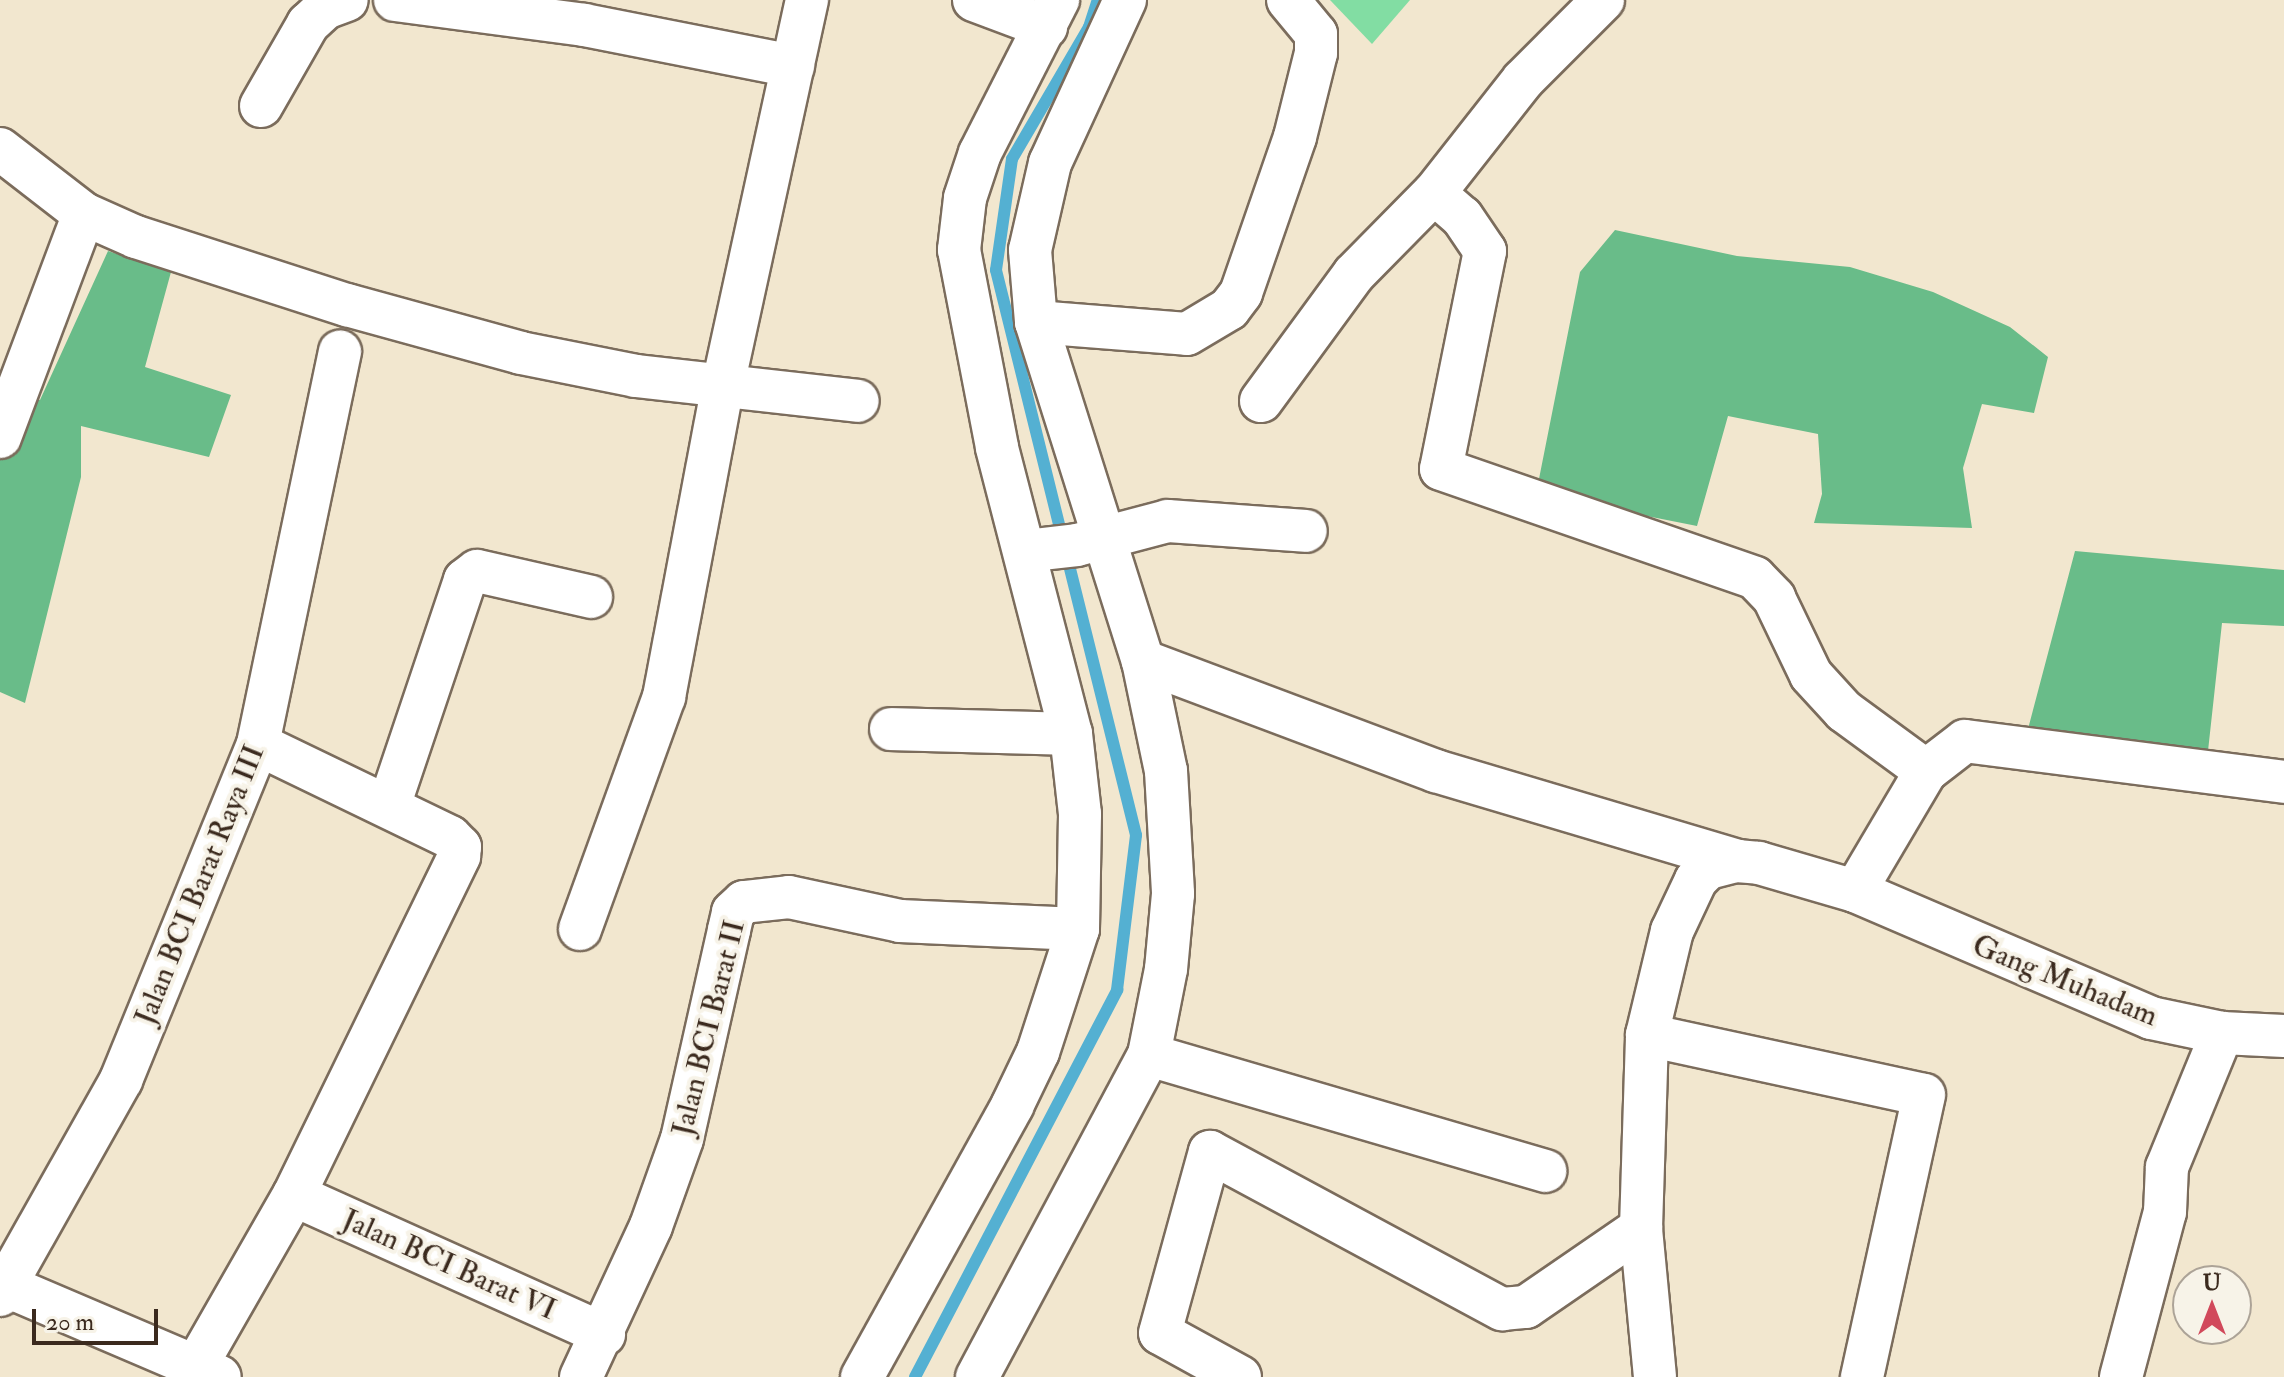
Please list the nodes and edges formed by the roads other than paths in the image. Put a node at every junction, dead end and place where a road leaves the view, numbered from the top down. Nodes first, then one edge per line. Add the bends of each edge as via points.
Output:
1 (347, 0) edge
2 (395, 0) edge
3 (807, 0) edge
4 (974, 0) edge
5 (1125, 0) edge
6 (1288, 0) edge
7 (1603, 0) edge
8 (586, 13) edge
9 (1052, 14) edge
10 (793, 66) junction
11 (261, 106) dead end
12 (0, 149) edge
13 (1434, 193) junction
14 (84, 214) junction
15 (1036, 322) junction
16 (340, 351) dead end
17 (723, 385) junction
18 (858, 401) dead end
19 (1261, 401) dead end
20 (0, 437) edge
21 (1306, 531) dead end
22 (1063, 547) junction
23 (591, 597) dead end
24 (1143, 661) junction
25 (891, 729) dead end
26 (1071, 734) junction
27 (258, 744) junction
28 (1926, 771) junction
29 (2284, 782) edge
30 (389, 806) junction
31 (1737, 861) junction
32 (1855, 891) junction
33 (580, 929) dead end
34 (1078, 929) junction
35 (2222, 1033) junction
36 (1647, 1035) junction
37 (2284, 1036) edge
38 (1149, 1055) junction
39 (1545, 1171) dead end
40 (294, 1195) junction
41 (1641, 1228) junction
42 (4, 1291) edge
43 (604, 1334) junction
44 (208, 1371) edge
45 (581, 1377) edge
46 (862, 1377) edge
47 (977, 1377) edge
48 (1240, 1377) edge
49 (1655, 1377) edge
50 (1862, 1377) edge
51 (2121, 1377) edge

1 - 11 street via 325,8 308,24
2 - 8 street
3 - 10 street
4 - 9 street
5 - 15 street via 1050,163 1034,217 1030,263
6 - 15 street via 1316,34 1316,53 1295,137 1241,293 1229,309 1187,334
7 - 13 street via 1523,80
8 - 10 street
9 - 22 street via 980,153 965,198 959,250 988,407
10 - 17 street
12 - 14 street
13 - 19 street via 1354,274
13 - 28 street via 1462,217 1485,251 1441,469 1755,578 1774,598 1811,675 1844,711
14 - 17 street via 136,237 332,300 521,353 636,376
14 - 20 street
15 - 22 street
16 - 27 street, Jalan BCI Barat Raya III
17 - 18 street
17 - 33 street via 664,697
21 - 22 street via 1168,521
22 - 24 street
22 - 26 street
23 - 30 street via 477,571 465,580
24 - 31 street, Gang Muhadam via 1436,771
24 - 38 street via 1166,771 1173,853 1166,969
25 - 26 street
26 - 34 street via 1080,814
27 - 30 street
27 - 42 street, Jalan BCI Barat Raya III via 121,1080
28 - 29 street via 1954,745 1977,740
28 - 32 street
30 - 40 street via 457,842 458,863
31 - 32 street, Gang Muhadam
31 - 36 street via 1708,868 1684,903
32 - 35 street, Gang Muhadam via 2151,1018
34 - 43 street, Jalan BCI Barat II via 900,921 789,897 744,902 733,912 682,1139
34 - 46 street via 1038,1052 1012,1106
35 - 37 street, Gang Muhadam
35 - 51 street via 2167,1167 2165,1212
36 - 41 street
36 - 50 street via 1924,1095
38 - 39 street
38 - 47 street
40 - 43 street, Jalan BCI Barat VI
40 - 44 street
41 - 48 street via 1526,1307 1502,1309 1210,1152 1160,1333
41 - 49 street
42 - 44 street
43 - 45 street, Jalan BCI Barat II

